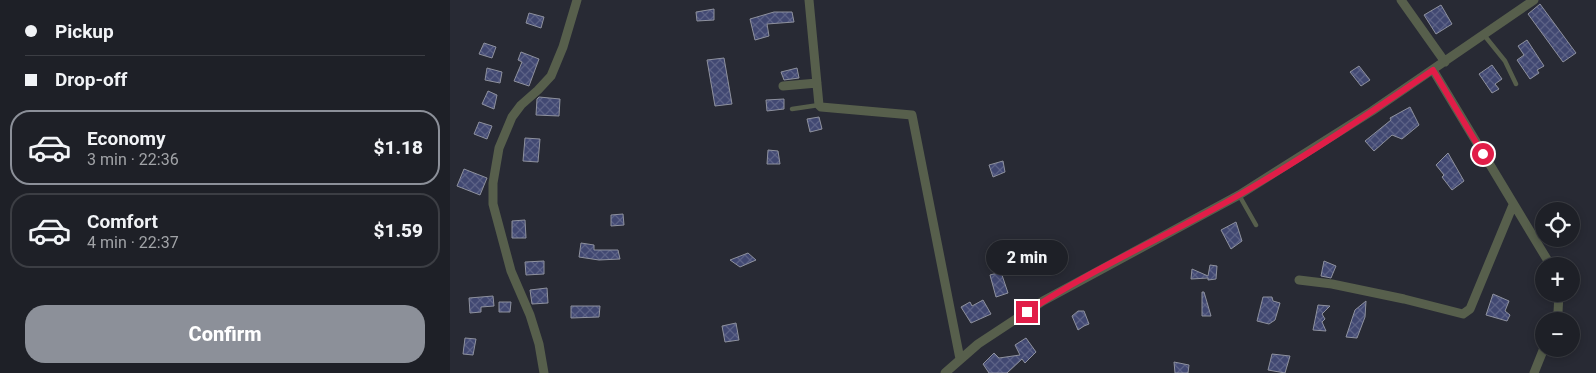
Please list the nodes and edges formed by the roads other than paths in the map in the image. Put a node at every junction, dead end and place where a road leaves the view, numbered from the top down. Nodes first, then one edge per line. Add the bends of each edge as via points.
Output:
1 (577, 0) edge
2 (809, 0) edge
3 (1401, 0) edge
4 (1534, 0) edge
5 (1484, 35) junction
6 (1446, 62) junction
7 (1433, 70) junction
8 (817, 83) junction
9 (1516, 84) dead end
10 (782, 86) dead end
11 (819, 105) junction
12 (792, 109) dead end
13 (1239, 195) junction
14 (1513, 205) junction
15 (1256, 225) dead end
16 (1545, 257) edge
17 (1299, 280) dead end
18 (1540, 357) edge
19 (960, 359) junction
20 (544, 373) edge
21 (945, 373) edge
22 (1534, 373) edge

1 - 20 street via 551,76 512,117 498,148 492,183 493,204 510,271 530,315
2 - 8 street
3 - 6 street
4 - 5 street
5 - 6 street
5 - 9 lane via 1504,61
6 - 7 street
7 - 13 street
7 - 14 street
8 - 10 street
8 - 11 street
11 - 12 lane
11 - 19 street via 821,108 912,115
13 - 15 lane
13 - 19 street via 1043,301
14 - 16 street
14 - 17 street via 1470,309 1463,314 1386,295
18 - 22 street
19 - 21 street

